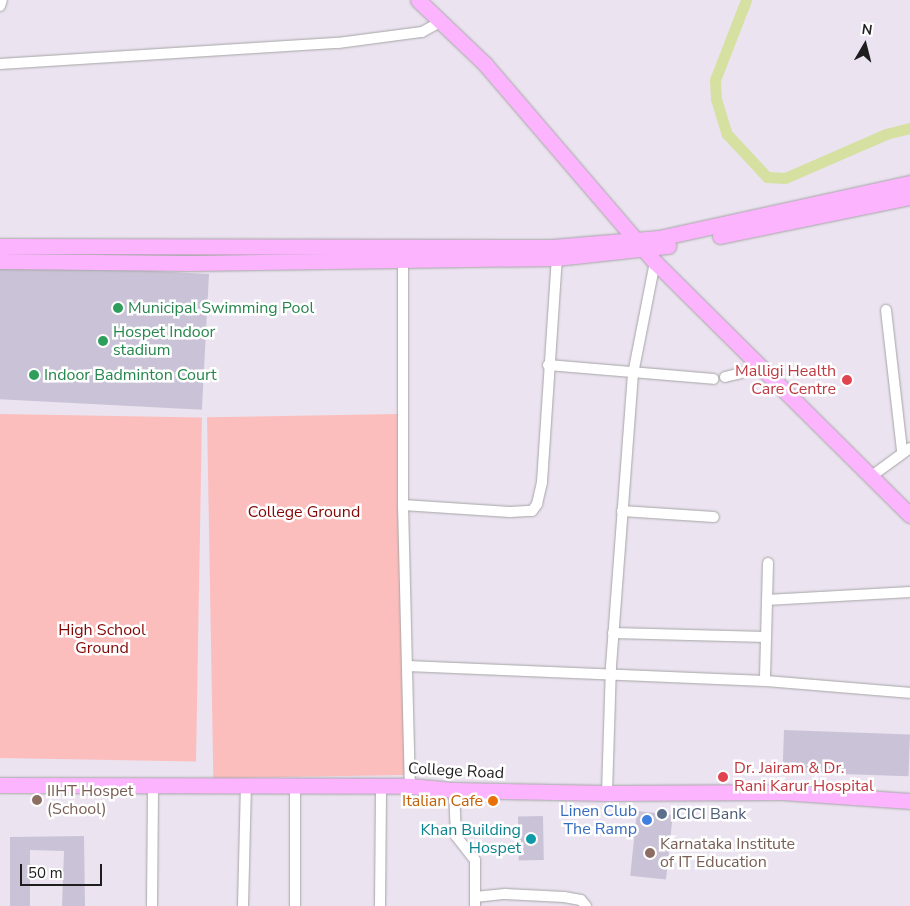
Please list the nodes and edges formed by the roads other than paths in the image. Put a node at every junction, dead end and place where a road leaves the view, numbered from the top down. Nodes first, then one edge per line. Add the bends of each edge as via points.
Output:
1 (2, 0) edge
2 (418, 0) edge
3 (0, 6) edge
4 (440, 22) junction
5 (0, 64) edge
6 (910, 183) edge
7 (910, 197) edge
8 (0, 246) edge
9 (646, 250) junction
10 (403, 253) junction
11 (557, 258) junction
12 (0, 261) edge
13 (886, 310) dead end
14 (548, 365) junction
15 (760, 368) junction
16 (633, 374) junction
17 (725, 377) dead end
18 (713, 379) dead end
19 (906, 449) edge
20 (873, 475) junction
21 (403, 505) junction
22 (622, 511) junction
23 (910, 515) edge
24 (714, 517) dead end
25 (768, 563) dead end
26 (910, 592) edge
27 (767, 600) junction
28 (613, 633) junction
29 (766, 637) junction
30 (407, 666) junction
31 (611, 676) junction
32 (765, 681) junction
33 (910, 692) edge
34 (153, 784) junction
35 (0, 785) edge
36 (246, 785) junction
37 (295, 785) junction
38 (410, 786) junction
39 (381, 787) junction
40 (454, 790) junction
41 (607, 793) junction
42 (910, 801) edge
43 (475, 902) edge
44 (152, 906) edge
45 (243, 906) edge
46 (295, 906) edge
47 (380, 906) edge
48 (586, 906) edge

1 - 3 street
2 - 4 street
4 - 5 street via 422,32 338,43
4 - 9 street via 485,64
6 - 9 street via 704,230
7 - 9 street
8 - 10 street
9 - 10 street via 552,247
9 - 11 street
9 - 15 street
9 - 16 street
10 - 11 street
10 - 12 street via 190,263
10 - 21 street
11 - 14 street
13 - 19 street
14 - 16 street
14 - 21 street via 542,482 532,511
15 - 17 street
15 - 20 street
16 - 18 street
16 - 22 street
19 - 20 street
20 - 23 street
21 - 30 street
22 - 24 street
22 - 28 street
25 - 27 street
26 - 27 street
27 - 29 street
28 - 29 street
28 - 31 street
29 - 32 street
30 - 31 street
30 - 38 street
31 - 32 street
31 - 41 street
32 - 33 street
34 - 35 street, College Road
34 - 36 street, College Road
34 - 44 street
36 - 37 street, College Road
36 - 45 street
37 - 39 street, College Road
37 - 46 street
38 - 39 street, College Road
38 - 40 street, College Road
39 - 47 street
40 - 41 street, College Road
40 - 43 street via 455,830 459,842 475,860
41 - 42 street, College Road via 782,792
43 - 48 street via 505,894 564,897 581,900

